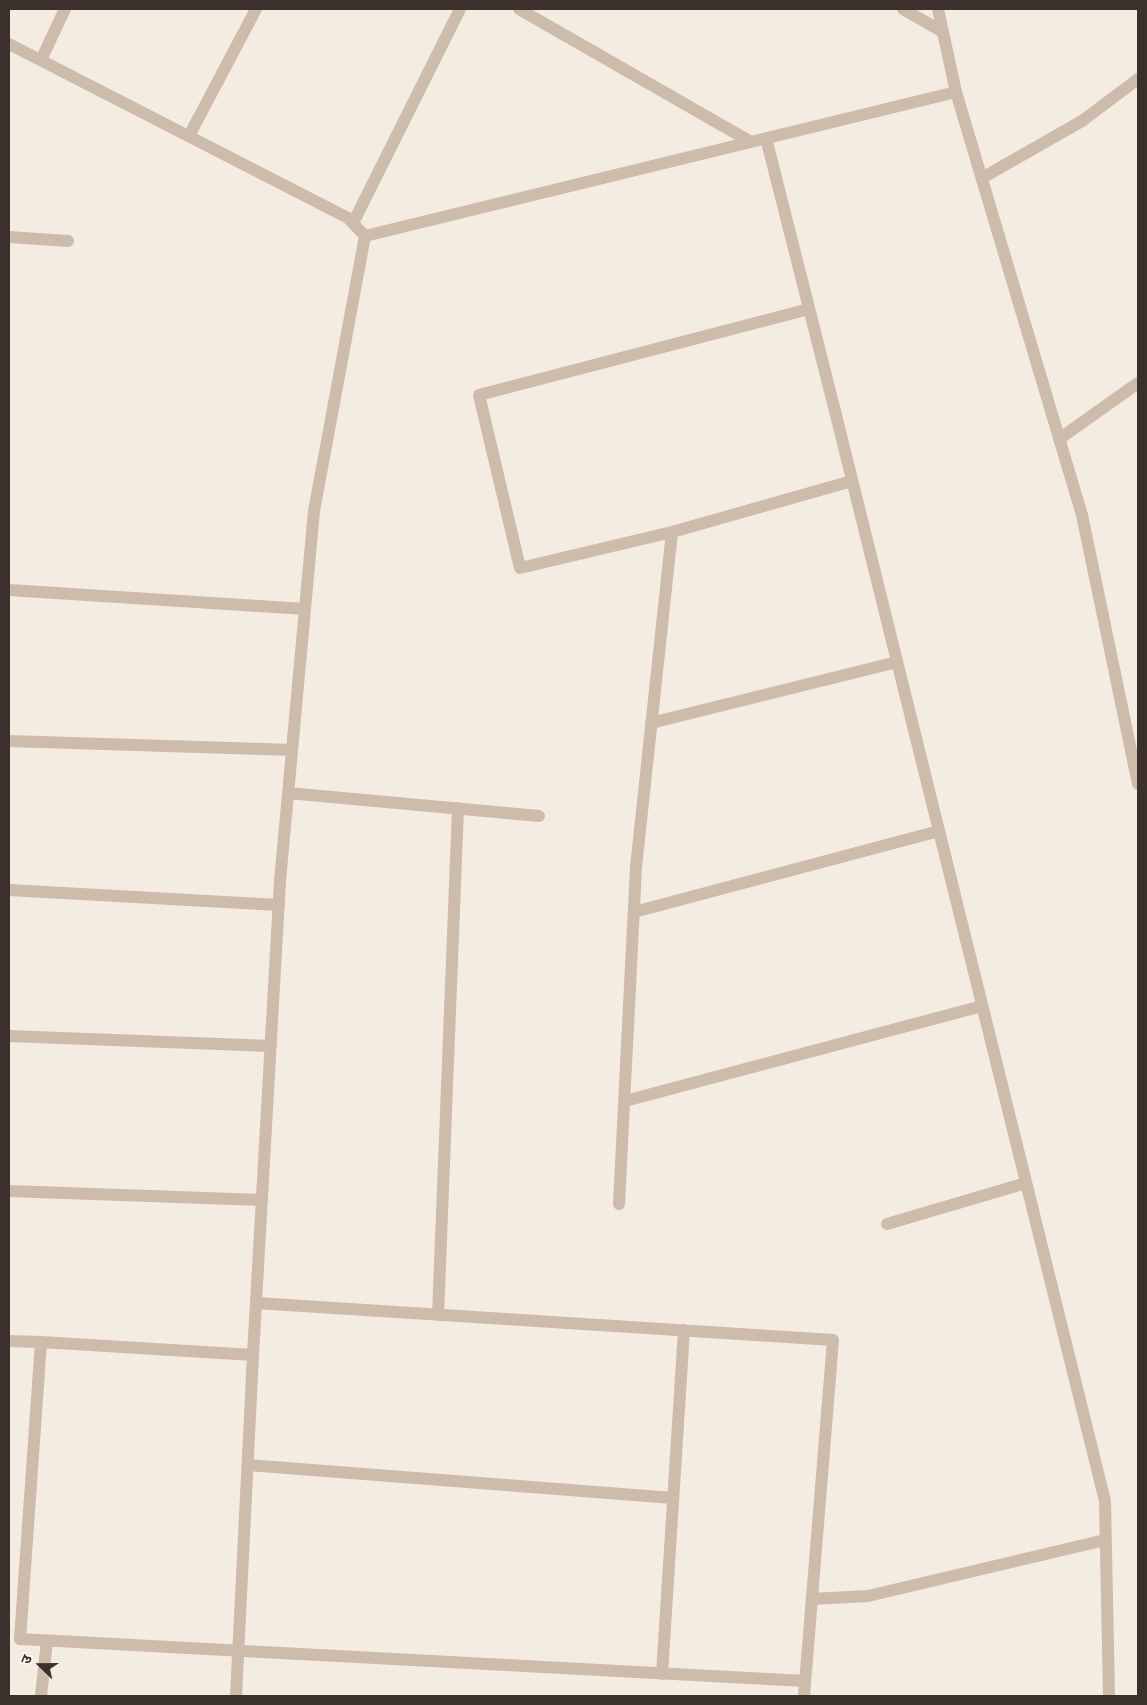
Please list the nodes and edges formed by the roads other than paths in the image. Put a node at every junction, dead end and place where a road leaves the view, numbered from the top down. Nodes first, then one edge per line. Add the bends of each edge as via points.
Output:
1 (65, 9) edge
2 (256, 9) edge
3 (460, 9) edge
4 (519, 9) edge
5 (903, 9) edge
6 (938, 9) edge
7 (943, 32) junction
8 (9, 44) edge
9 (41, 60) junction
10 (1138, 79) edge
11 (956, 92) junction
12 (189, 136) junction
13 (766, 138) junction
14 (751, 142) junction
15 (982, 178) junction
16 (353, 223) junction
17 (365, 236) junction
18 (9, 237) edge
19 (68, 241) dead end
20 (809, 309) junction
21 (1138, 383) edge
22 (1059, 439) junction
23 (852, 481) junction
24 (672, 532) junction
25 (9, 590) edge
26 (305, 609) junction
27 (897, 662) junction
28 (652, 723) junction
29 (9, 741) edge
30 (292, 750) junction
31 (1138, 784) edge
32 (288, 793) junction
33 (458, 808) junction
34 (539, 816) dead end
35 (939, 831) junction
36 (9, 890) edge
37 (279, 905) junction
38 (634, 912) junction
39 (982, 1006) junction
40 (9, 1036) edge
41 (271, 1046) junction
42 (624, 1101) junction
43 (1026, 1183) junction
44 (9, 1191) edge
45 (262, 1200) junction
46 (619, 1204) dead end
47 (887, 1224) dead end
48 (256, 1303) junction
49 (438, 1315) junction
50 (684, 1330) junction
51 (9, 1341) edge
52 (42, 1342) junction
53 (253, 1355) junction
54 (248, 1465) junction
55 (673, 1498) junction
56 (1105, 1540) junction
57 (812, 1599) junction
58 (47, 1641) junction
59 (238, 1651) junction
60 (662, 1674) junction
61 (805, 1681) junction
62 (41, 1696) edge
63 (236, 1696) edge
64 (804, 1696) edge
65 (1109, 1696) edge

1 - 9 street
2 - 12 street
3 - 16 street
4 - 14 street
5 - 7 street
6 - 7 street
7 - 11 street
8 - 9 street
9 - 12 street
10 - 15 street via 1082,121
11 - 13 street
11 - 15 street
12 - 16 street
13 - 14 street
13 - 20 street
14 - 17 street
15 - 22 street
16 - 17 street
17 - 26 street via 314,511
18 - 19 street
20 - 23 street
20 - 24 street via 480,395 520,568
21 - 22 street
22 - 31 street via 1082,515
23 - 24 street
23 - 27 street
24 - 28 street
25 - 26 street
26 - 30 street
27 - 28 street
27 - 35 street
28 - 38 street
29 - 30 street
30 - 32 street
32 - 33 street
32 - 37 street
33 - 34 street
33 - 49 street
35 - 38 street
35 - 39 street
36 - 37 street
37 - 41 street
38 - 42 street
39 - 42 street
39 - 43 street
40 - 41 street
41 - 45 street
42 - 46 street
43 - 47 street
43 - 56 street via 1105,1501
44 - 45 street
45 - 48 street
48 - 49 street
48 - 53 street
49 - 50 street
50 - 55 street
50 - 57 street via 833,1340
51 - 52 street
52 - 53 street
52 - 58 street via 20,1639
53 - 54 street
54 - 55 street
54 - 59 street
55 - 60 street
56 - 57 street via 868,1596
56 - 65 street
57 - 61 street
58 - 59 street
58 - 62 street
59 - 60 street
59 - 63 street
60 - 61 street
61 - 64 street

